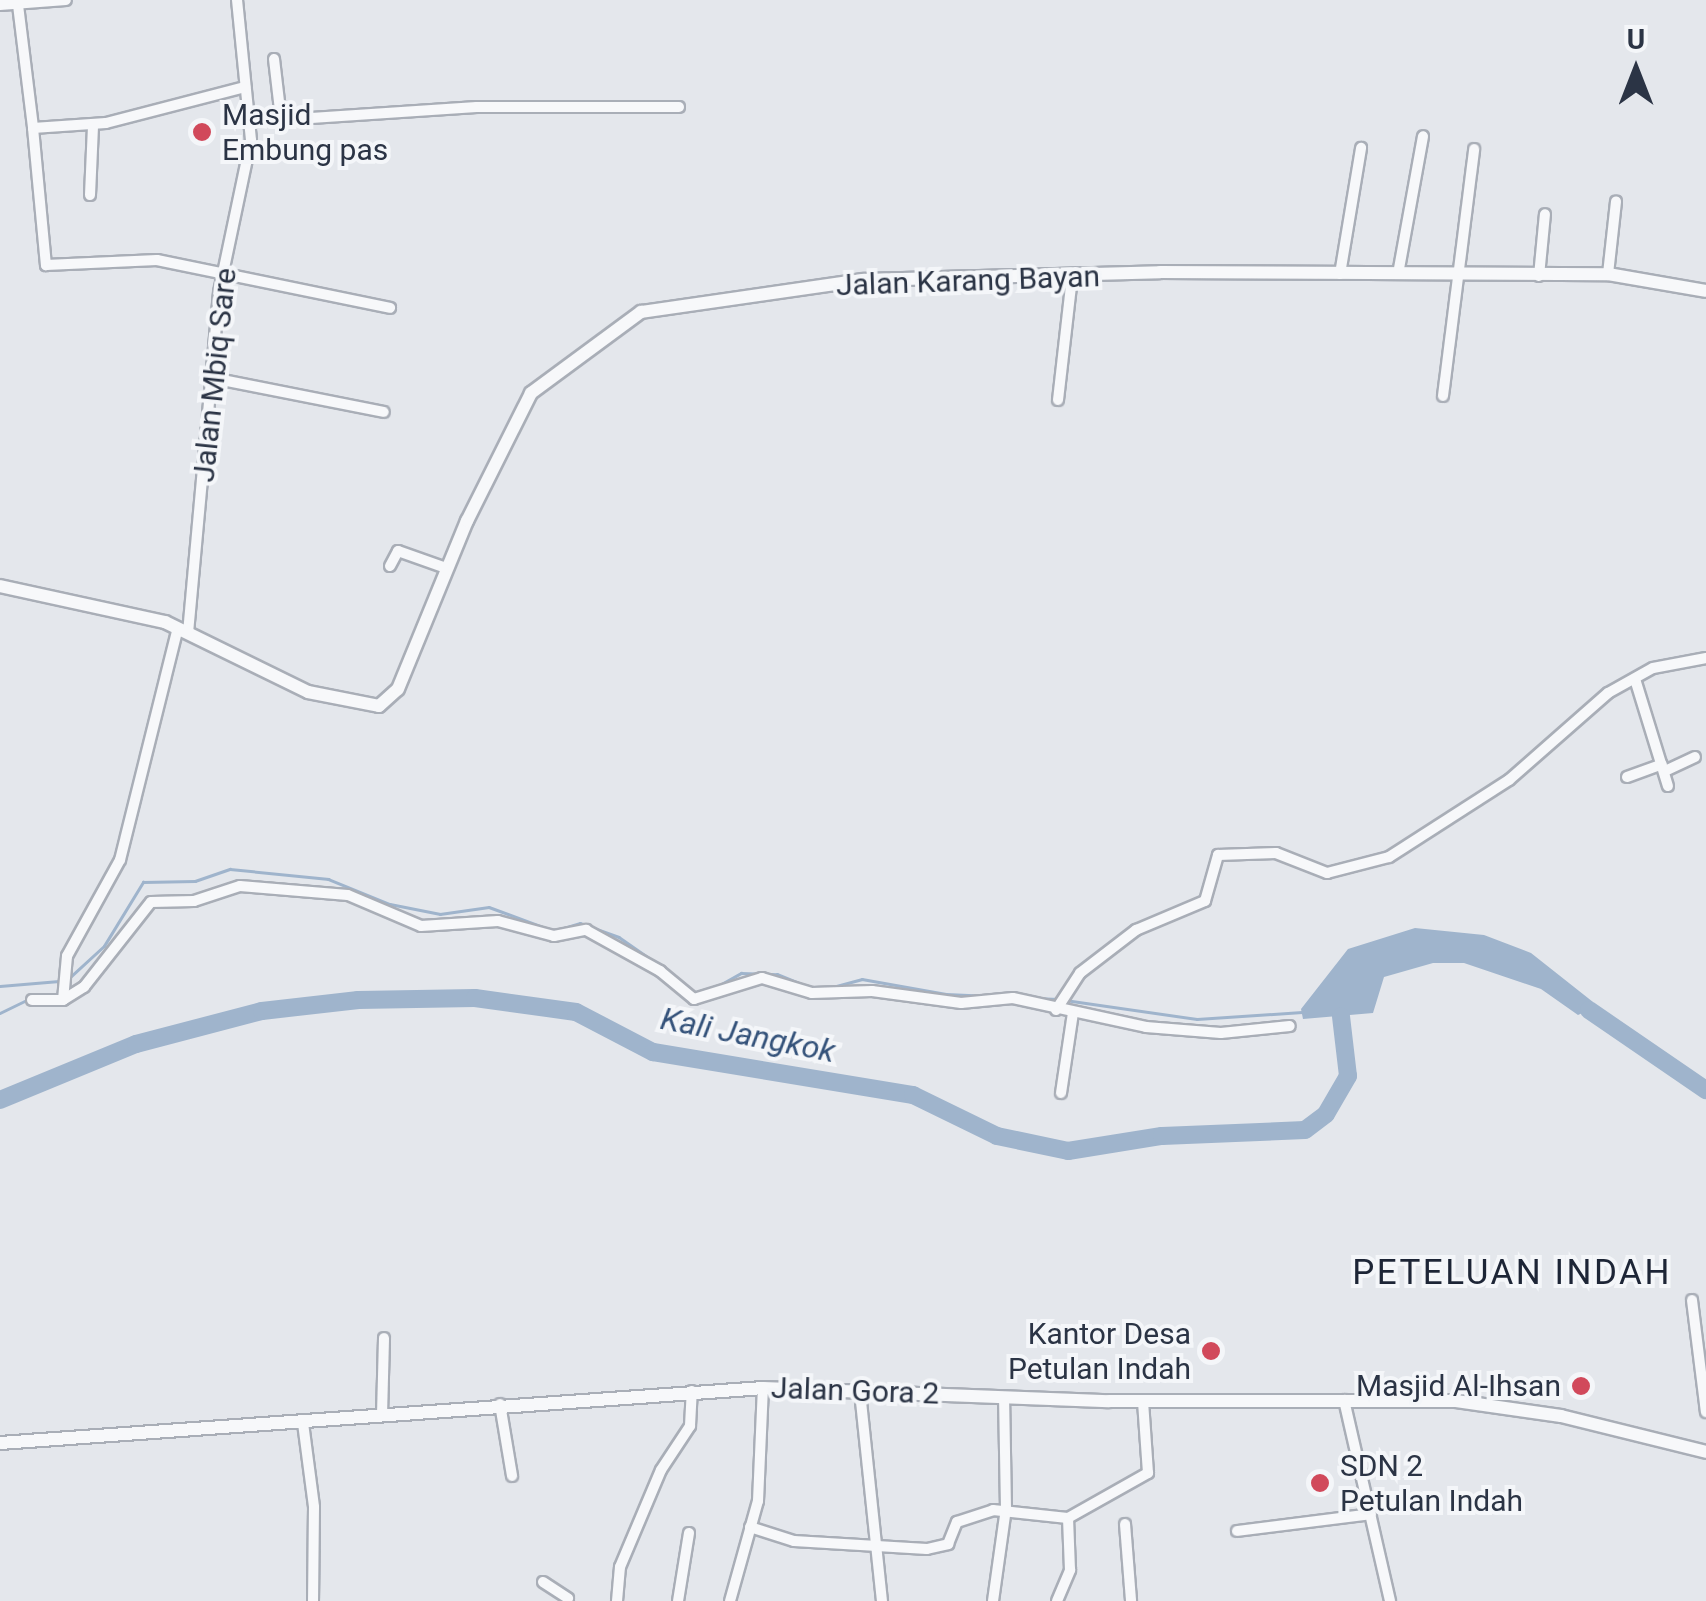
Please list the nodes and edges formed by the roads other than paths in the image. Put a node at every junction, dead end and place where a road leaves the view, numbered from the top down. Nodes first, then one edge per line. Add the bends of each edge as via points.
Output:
1 (66, 0) edge
2 (237, 0) edge
3 (9, 4) edge
4 (274, 59) dead end
5 (246, 88) junction
6 (680, 108) dead end
7 (280, 118) junction
8 (252, 122) junction
9 (93, 125) junction
10 (33, 128) junction
11 (1424, 136) dead end
12 (1361, 148) dead end
13 (1474, 149) dead end
14 (90, 196) dead end
15 (1616, 201) dead end
16 (1545, 214) dead end
17 (223, 272) junction
18 (1340, 274) junction
19 (1398, 274) junction
20 (1608, 274) junction
21 (1460, 276) junction
22 (1539, 276) junction
23 (1072, 277) junction
24 (1706, 291) edge
25 (390, 308) dead end
26 (212, 378) junction
27 (1443, 396) dead end
28 (1058, 400) dead end
29 (384, 412) dead end
30 (390, 566) dead end
31 (446, 568) junction
32 (0, 586) edge
33 (183, 630) junction
34 (1706, 658) edge
35 (1635, 679) junction
36 (1695, 758) dead end
37 (1663, 767) junction
38 (1626, 777) dead end
39 (1668, 786) dead end
40 (63, 998) junction
41 (32, 1000) dead end
42 (1057, 1009) junction
43 (1072, 1013) junction
44 (1290, 1026) dead end
45 (1061, 1093) dead end
46 (1692, 1300) dead end
47 (384, 1338) dead end
48 (763, 1388) junction
49 (694, 1389) junction
50 (860, 1392) junction
51 (1004, 1398) junction
52 (1344, 1400) junction
53 (1143, 1401) junction
54 (500, 1403) junction
55 (1706, 1412) edge
56 (382, 1414) junction
57 (303, 1423) junction
58 (0, 1443) edge
59 (1706, 1452) edge
60 (512, 1476) dead end
61 (1006, 1508) junction
62 (1371, 1514) junction
63 (1068, 1518) junction
64 (1125, 1524) dead end
65 (750, 1528) junction
66 (1237, 1531) dead end
67 (690, 1533) dead end
68 (873, 1542) junction
69 (543, 1582) dead end
70 (570, 1600) edge
71 (1388, 1600) edge
72 (313, 1601) edge
73 (617, 1601) edge
74 (678, 1601) edge
75 (730, 1601) edge
76 (882, 1601) edge
77 (993, 1601) edge
78 (1057, 1601) edge
79 (1131, 1601) edge

1 - 3 street
2 - 5 street, Jalan Mbiq Sare
3 - 10 street
4 - 7 street
5 - 8 street, Jalan Mbiq Sare
5 - 9 street
6 - 7 street via 477,107
7 - 8 street
8 - 17 street, Jalan Mbiq Sare
9 - 10 street
9 - 14 street
10 - 17 street via 46,265 150,260
11 - 19 street
12 - 18 street
13 - 21 street
15 - 20 street
16 - 22 street
17 - 25 street
17 - 26 street, Jalan Mbiq Sare
18 - 19 street, Jalan Karang Bayan
18 - 23 street, Jalan Karang Bayan
19 - 21 street, Jalan Karang Bayan
20 - 22 street, Jalan Karang Bayan
20 - 24 street, Jalan Karang Bayan
21 - 22 street, Jalan Karang Bayan
21 - 27 street
23 - 28 street
23 - 31 street, Jalan Karang Bayan via 864,280 634,314 531,393
26 - 29 street
26 - 33 street, Jalan Mbiq Sare
30 - 31 street via 398,551
31 - 33 street, Jalan Karang Bayan via 398,689 379,706 308,692
32 - 33 street, Jalan Karang Bayan
33 - 40 street, Jalan Mbiq Sare via 120,860 62,976
34 - 35 street via 1653,668
35 - 37 street
35 - 42 street via 1580,713 1542,754 1472,807 1390,856 1327,873 1276,853 1218,856 1205,902 1144,924 1080,973
36 - 37 street
37 - 38 street
37 - 39 street
40 - 41 street
40 - 42 street via 105,968 150,902 194,901 244,886 348,896 420,926 498,921 554,936 586,930 633,953 694,1000 756,978 803,992 872,991 960,1003 1012,998
42 - 43 street
43 - 44 street via 1214,1033
43 - 45 street
46 - 55 street
47 - 56 street
48 - 49 street, Jalan Gora 2
48 - 50 street, Jalan Gora 2
48 - 65 street
49 - 54 street, Jalan Gora 2
49 - 73 street via 690,1426 661,1470 620,1566
50 - 51 street, Jalan Gora 2
50 - 68 street
51 - 53 street, Jalan Gora 2
51 - 61 street
52 - 53 street, Jalan Gora 2
52 - 59 street, Jalan Gora 2 via 1456,1401 1548,1414
52 - 62 street
53 - 63 street via 1148,1474
54 - 56 street, Jalan Gora 2
54 - 60 street
56 - 57 street, Jalan Gora 2
57 - 58 street, Jalan Gora 2
57 - 72 street via 314,1507
61 - 63 street
61 - 68 street via 957,1522 949,1543 938,1547
61 - 77 street
62 - 66 street
62 - 71 street
63 - 78 street via 1070,1570
64 - 79 street
65 - 68 street via 794,1541
65 - 75 street
67 - 74 street
68 - 76 street
69 - 70 street

